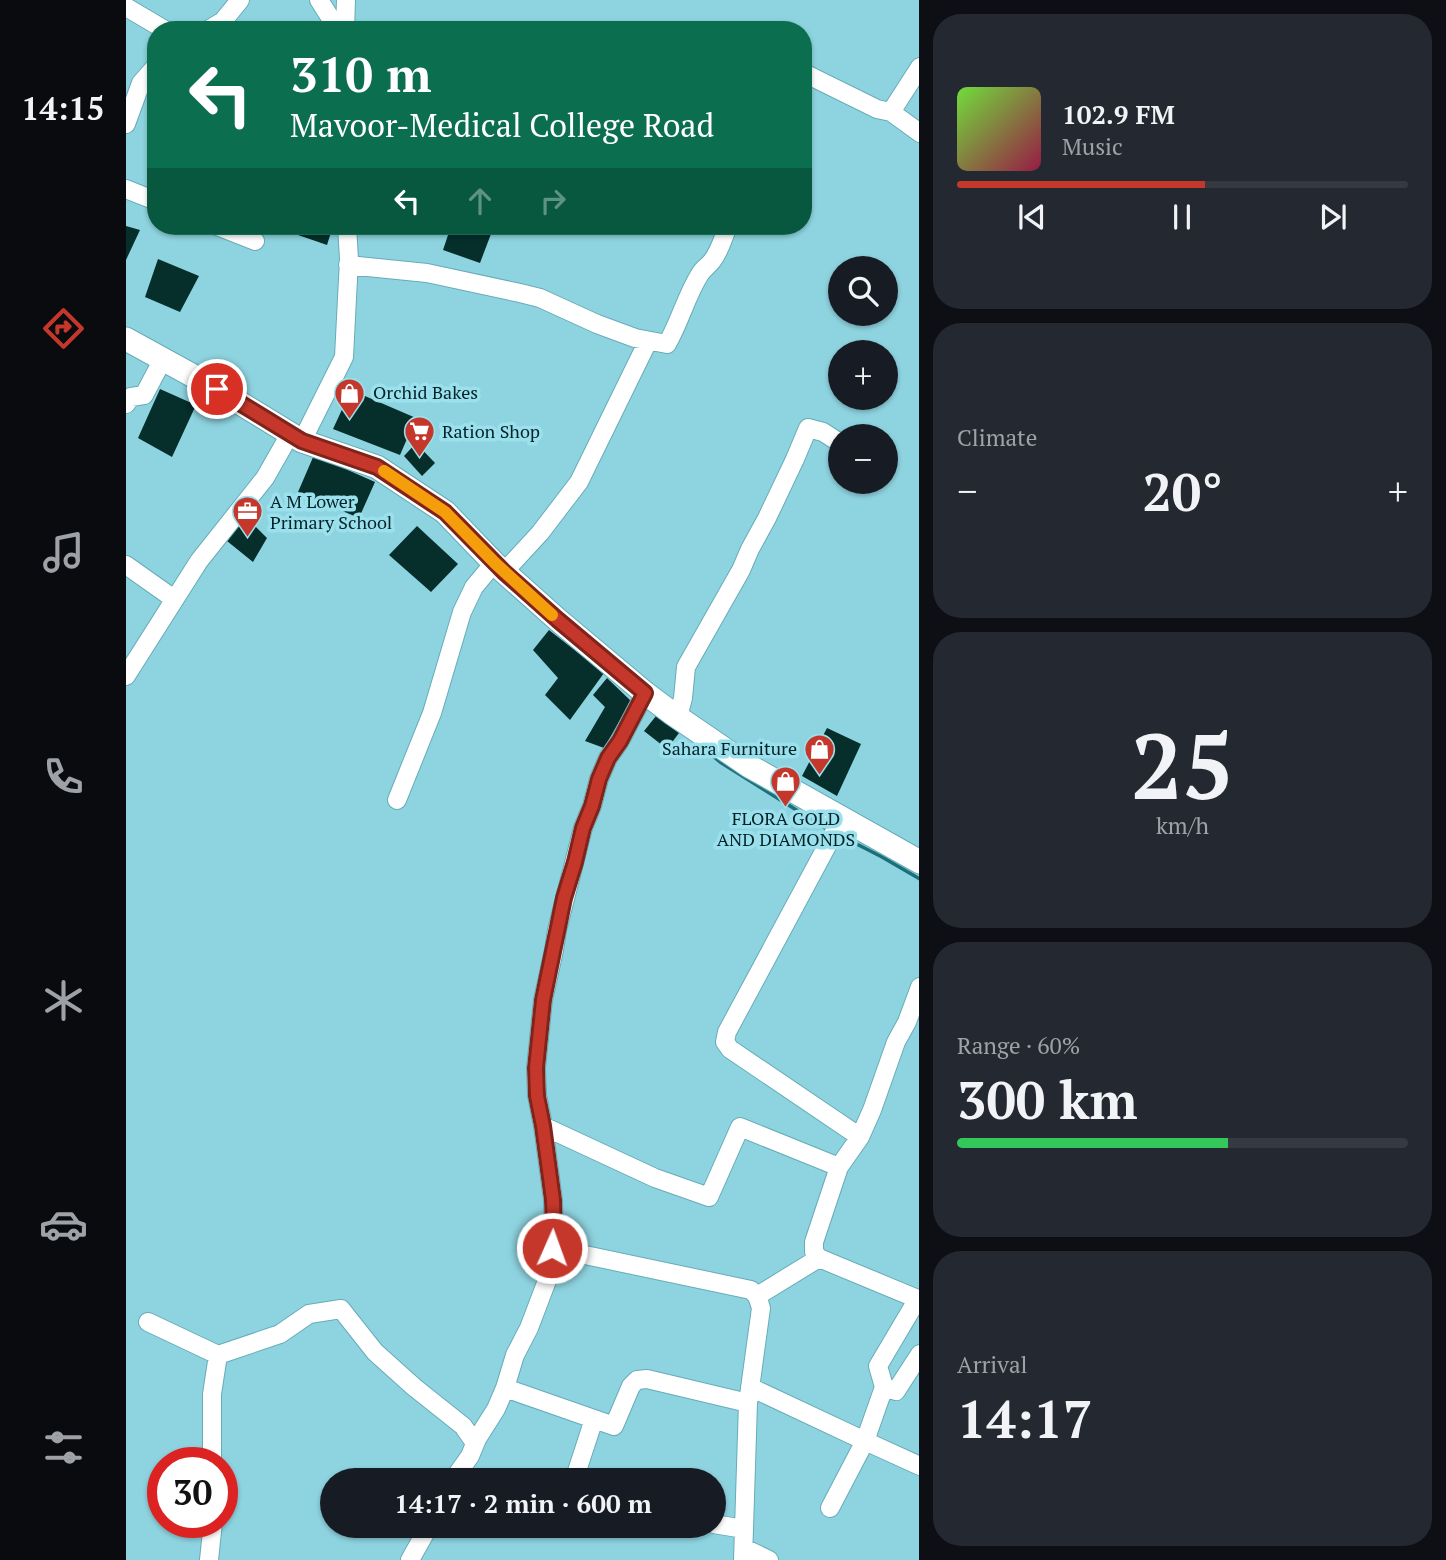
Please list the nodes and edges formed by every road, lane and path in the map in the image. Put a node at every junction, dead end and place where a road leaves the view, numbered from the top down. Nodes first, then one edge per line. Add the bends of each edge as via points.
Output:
1 (240, 0) edge
2 (319, 0) edge
3 (346, 0) edge
4 (126, 6) edge
5 (150, 21) edge
6 (223, 21) edge
7 (332, 21) edge
8 (345, 21) edge
9 (919, 67) edge
10 (147, 76) edge
11 (812, 77) edge
12 (891, 112) junction
13 (126, 124) edge
14 (919, 133) edge
15 (126, 189) edge
16 (147, 197) edge
17 (246, 235) edge
18 (347, 235) edge
19 (724, 235) edge
20 (255, 241) dead end
21 (348, 265) junction
22 (126, 339) edge
23 (648, 341) junction
24 (163, 359) junction
25 (126, 404) edge
26 (828, 435) edge
27 (296, 437) junction
28 (126, 565) edge
29 (499, 568) junction
30 (174, 599) junction
31 (126, 676) edge
32 (645, 693) junction
33 (678, 717) junction
34 (397, 800) dead end
35 (842, 818) junction
36 (919, 862) edge
37 (919, 987) edge
38 (543, 1126) junction
39 (860, 1137) junction
40 (839, 1167) junction
41 (552, 1248) junction
42 (819, 1258) junction
43 (757, 1296) junction
44 (918, 1300) edge
45 (148, 1322) dead end
46 (919, 1354) edge
47 (218, 1355) junction
48 (884, 1387) junction
49 (505, 1388) junction
50 (749, 1395) junction
51 (594, 1419) junction
52 (865, 1441) junction
53 (475, 1443) junction
54 (212, 1447) edge
55 (919, 1466) edge
56 (462, 1468) edge
57 (577, 1468) edge
58 (830, 1508) dead end
59 (726, 1526) edge
60 (744, 1529) junction
61 (211, 1538) edge
62 (422, 1538) edge
63 (744, 1554) edge
64 (209, 1560) edge
65 (410, 1560) edge
66 (769, 1560) edge

1 - 6 street
2 - 7 street
3 - 8 street
4 - 5 street
9 - 12 street
10 - 13 street
11 - 12 street
12 - 14 street
15 - 16 street
17 - 20 street
18 - 21 street
19 - 23 street via 667,344
21 - 23 street via 427,272 540,298
21 - 27 street via 344,357
22 - 24 main road
23 - 29 street via 579,482 540,533
24 - 25 street via 144,395 131,397
24 - 27 main road
26 - 33 street via 808,428 741,570 686,667
27 - 29 main road via 377,467 445,512
27 - 30 street
28 - 30 street
29 - 32 main road
29 - 34 street via 474,587 462,612 432,713
30 - 31 street
32 - 33 main road
32 - 38 street via 599,779 556,930 536,1068
33 - 35 main road via 749,766
35 - 36 main road
35 - 39 street via 725,1042
37 - 39 street
38 - 40 street via 709,1197 740,1127
38 - 41 street via 553,1200
39 - 40 street
40 - 42 street via 814,1242
41 - 43 street via 751,1290
41 - 49 street via 548,1278
42 - 43 street
42 - 44 street
43 - 50 street via 761,1308
44 - 48 street via 878,1366
45 - 47 street
46 - 48 street via 896,1391
47 - 53 street via 280,1334 309,1314 341,1309 375,1352 463,1426
47 - 54 street
48 - 52 street
49 - 51 street
49 - 53 street
50 - 51 street via 637,1380 614,1426
50 - 52 street
50 - 60 street
51 - 57 street
52 - 55 street
52 - 58 street
53 - 56 street
59 - 60 street
60 - 63 street
61 - 64 street
62 - 65 street
63 - 66 street

